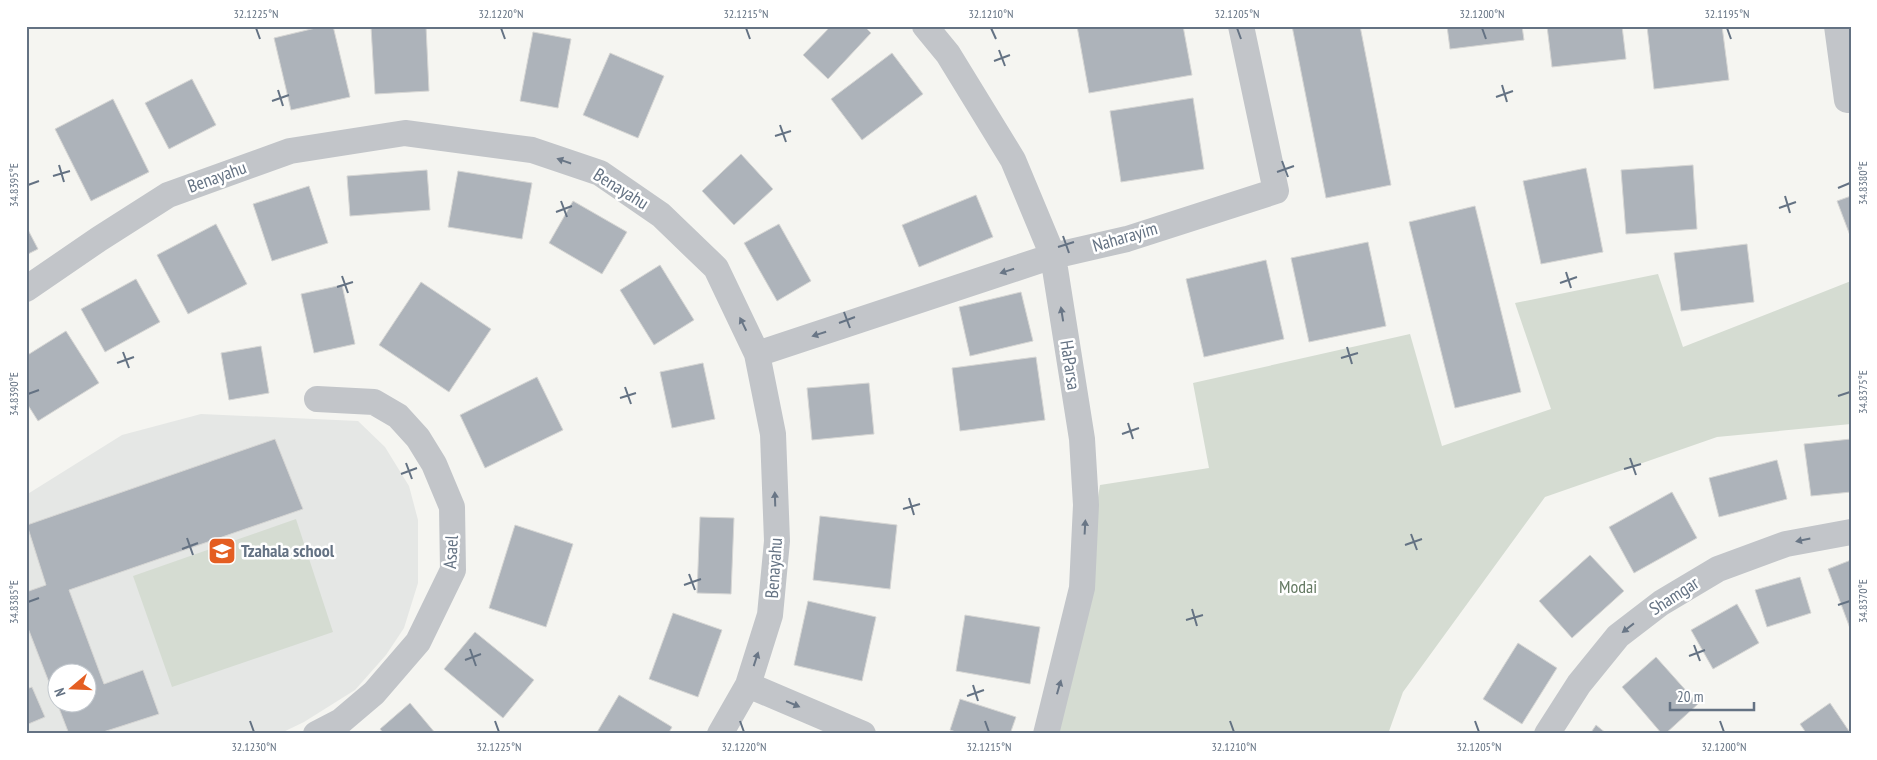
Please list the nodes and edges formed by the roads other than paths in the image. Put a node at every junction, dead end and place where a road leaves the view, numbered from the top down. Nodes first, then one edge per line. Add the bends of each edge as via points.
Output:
1 (925, 26) edge
2 (1241, 26) edge
3 (1837, 26) edge
4 (1851, 98) edge
5 (1053, 256) junction
6 (26, 289) edge
7 (758, 354) junction
8 (317, 399) dead end
9 (1851, 532) edge
10 (748, 685) junction
11 (316, 734) edge
12 (720, 734) edge
13 (863, 734) edge
14 (1046, 734) edge
15 (1547, 734) edge

1 - 5 street, HaParsa via 948,54 1013,160
2 - 5 street, Naharayim via 1276,191 1128,239
3 - 4 street via 1847,100
5 -> 7 street, Naharayim
14 -> 5 street, HaParsa via 1082,588 1086,505 1082,439
7 -> 6 street, Benayahu via 716,268 661,215 600,173 532,150 405,133 290,151 168,195
10 -> 7 street, Benayahu via 770,615 777,541 773,434
8 - 11 street, Asael via 374,402 398,416 418,438 434,464 452,507 453,570 418,642 374,694 341,720
9 -> 15 street, Shamgar via 1786,544 1718,568 1661,603 1618,636 1579,684
10 - 12 street, Benayahu
10 -> 13 street

